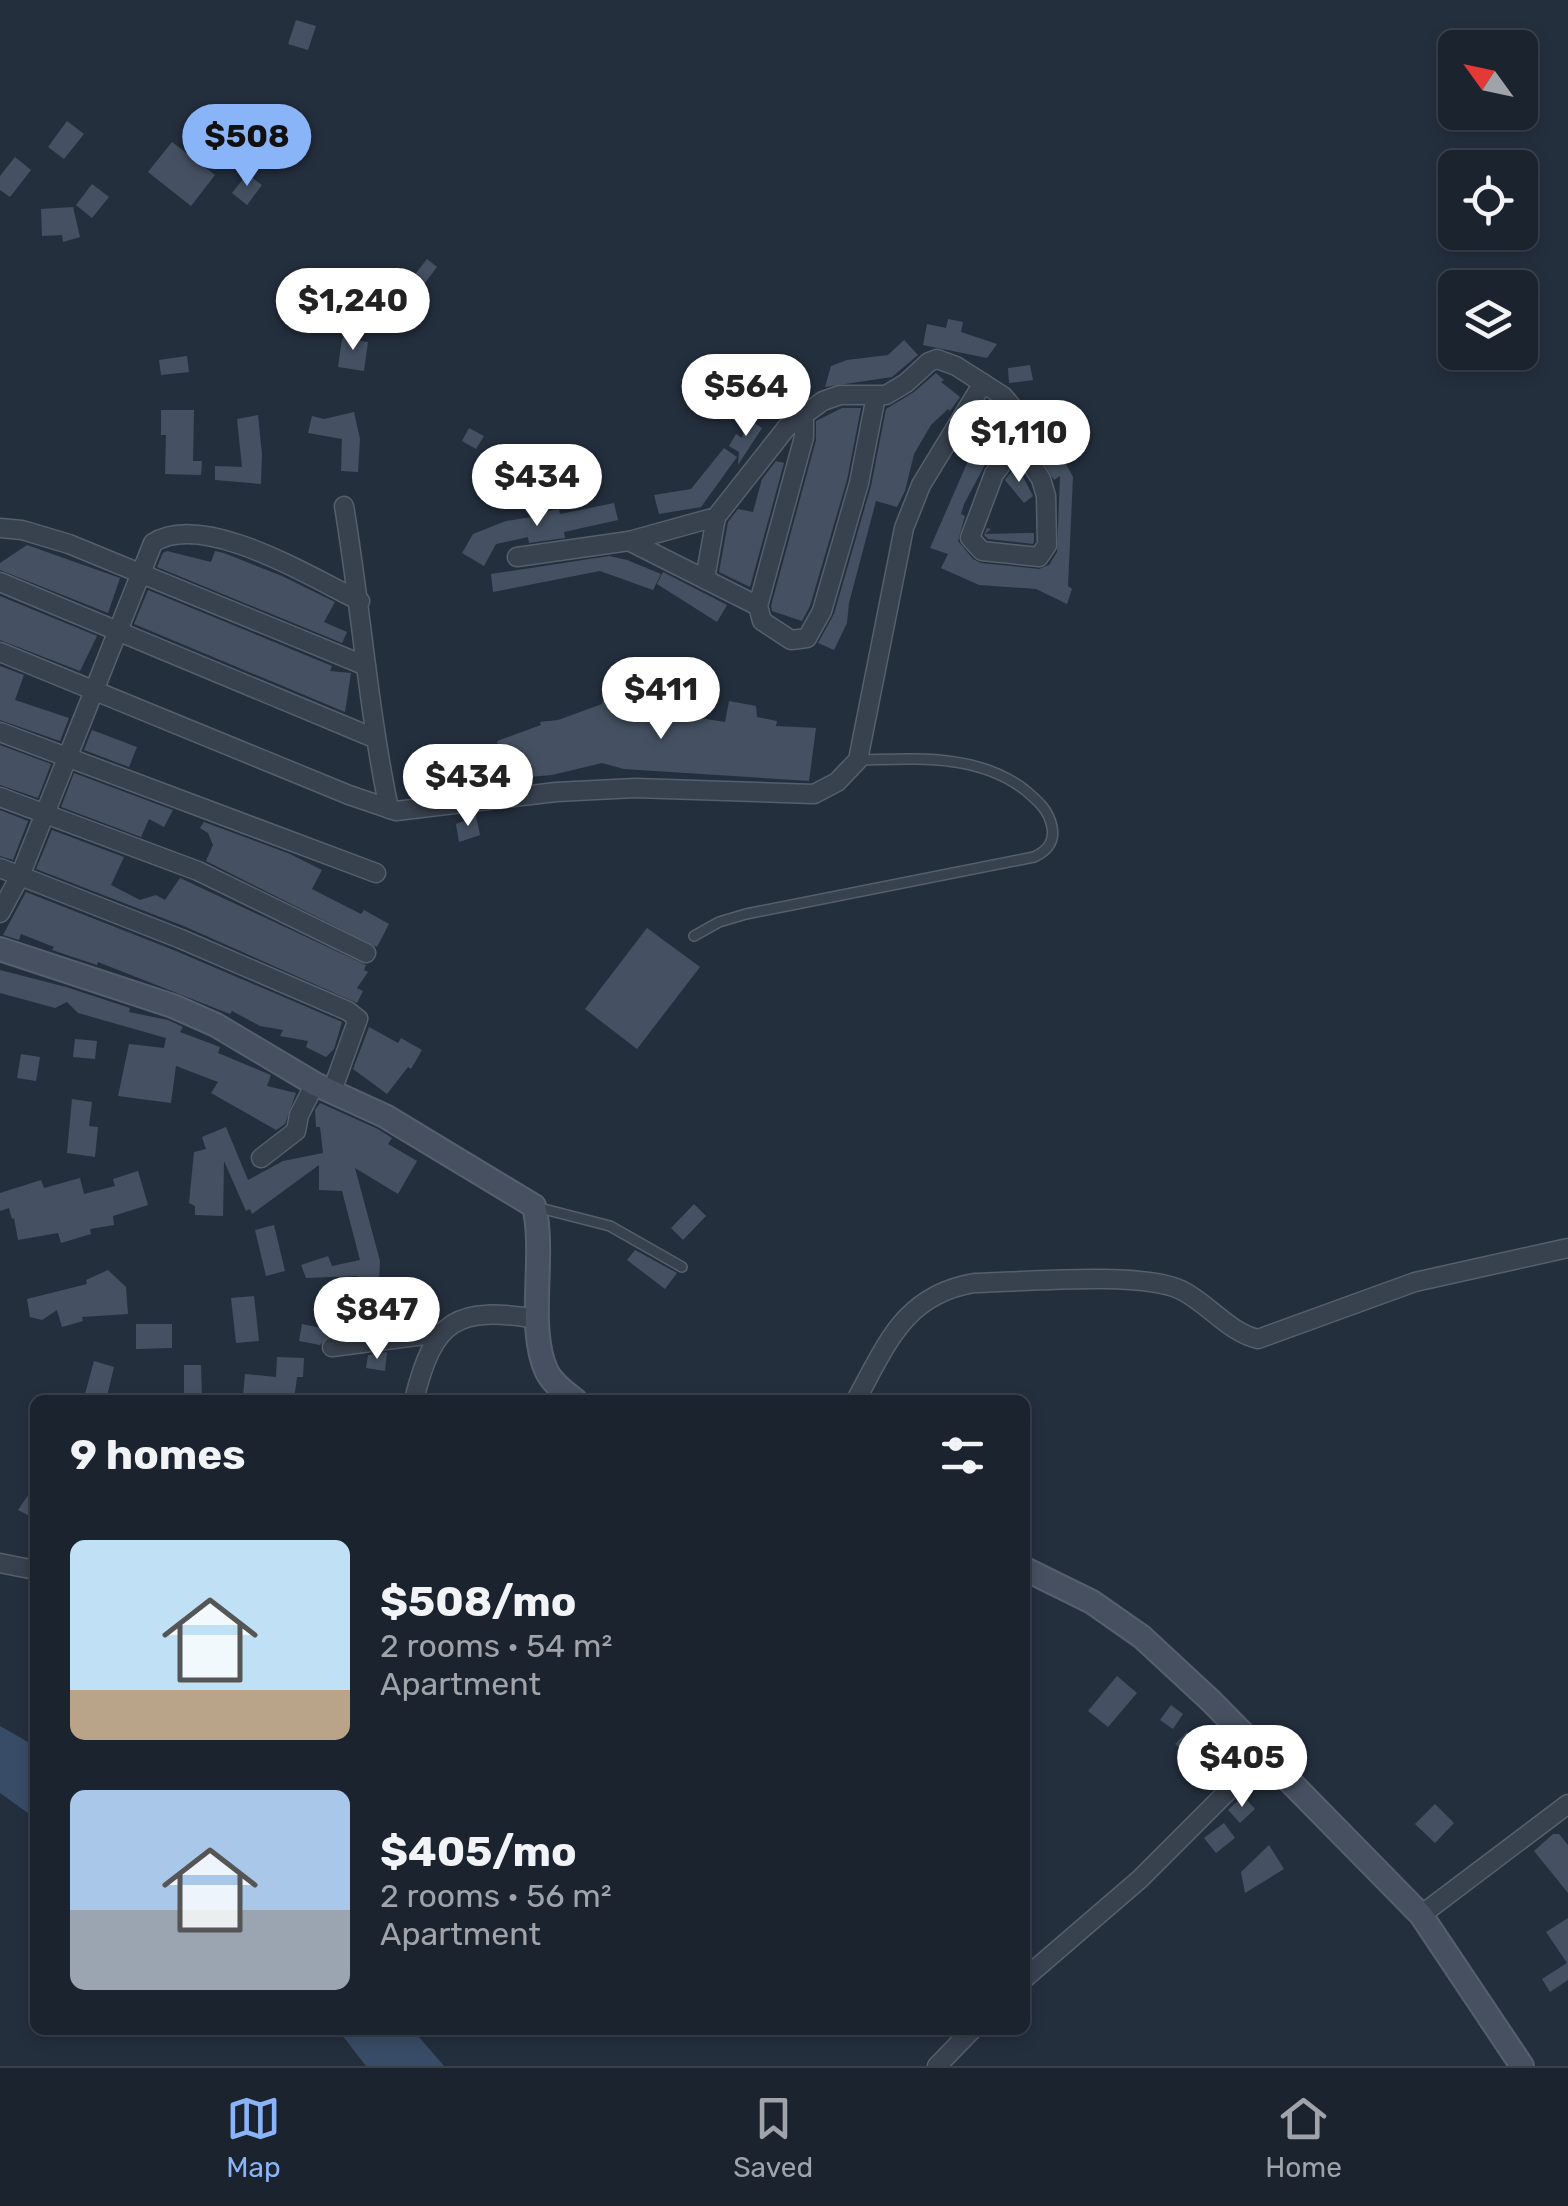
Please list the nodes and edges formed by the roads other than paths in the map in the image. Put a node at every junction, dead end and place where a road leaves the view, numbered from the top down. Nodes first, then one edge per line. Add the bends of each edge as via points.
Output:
1 (983, 383) junction
2 (876, 396) junction
3 (804, 416) junction
4 (1018, 443) junction
5 (344, 506) dead end
6 (716, 517) junction
7 (0, 528) edge
8 (629, 541) junction
9 (518, 557) dead end
10 (139, 572) junction
11 (705, 579) junction
12 (0, 582) edge
13 (360, 601) junction
14 (758, 606) junction
15 (116, 629) junction
16 (0, 652) edge
17 (366, 666) junction
18 (93, 690) junction
19 (0, 732) edge
20 (374, 738) junction
21 (65, 757) junction
22 (858, 760) junction
23 (0, 798) edge
24 (388, 809) junction
25 (44, 814) junction
26 (0, 868) edge
27 (376, 873) dead end
28 (20, 876) junction
29 (0, 913) edge
30 (694, 936) dead end
31 (0, 949) edge
32 (366, 953) dead end
33 (324, 1087) junction
34 (261, 1158) dead end
35 (534, 1206) junction
36 (1568, 1248) edge
37 (682, 1267) dead end
38 (538, 1319) junction
39 (440, 1334) junction
40 (332, 1347) dead end
41 (416, 1395) edge
42 (569, 1395) edge
43 (859, 1395) edge
44 (0, 1563) edge
45 (30, 1569) edge
46 (1030, 1571) edge
47 (1262, 1756) junction
48 (1568, 1804) edge
49 (1420, 1916) junction
50 (1030, 1974) edge
51 (967, 2035) edge
52 (937, 2066) edge
53 (1522, 2066) edge

1 - 2 street via 938,359
1 - 4 street via 1013,408
1 - 22 street via 921,485 904,528
2 - 3 street via 831,397
2 - 14 street via 859,484 813,631 791,640 762,621
3 - 6 street
3 - 14 street
4 - 4 street via 989,483 970,538 982,551 1032,559 1047,545 1046,496
5 - 13 street
6 - 8 street
6 - 11 street
7 - 10 street via 42,535
8 - 9 street
8 - 11 street
10 - 13 street via 160,538 204,534
10 - 15 street
10 - 17 street
11 - 14 street
12 - 15 street
13 - 17 street
15 - 18 street
15 - 20 street
16 - 18 street
17 - 20 street
18 - 21 street
18 - 24 street
19 - 21 street
20 - 24 street
21 - 25 street
21 - 27 street
22 - 24 street via 814,794 634,788
22 - 30 lane via 952,762 998,773 1036,799 1052,822 1052,842 1034,857 746,914
23 - 25 street
25 - 28 street
25 - 32 street via 198,871
26 - 28 street
28 - 29 street
28 - 33 street via 358,1018
31 - 33 street via 188,1012
33 - 34 street via 299,1114 296,1131
33 - 35 street
35 - 37 lane via 610,1226
35 - 38 street
36 - 43 street via 1414,1282 1258,1339 1180,1290 1143,1281 956,1286 929,1298 893,1332
38 - 39 street via 480,1314
38 - 42 street via 547,1372
39 - 40 street
39 - 41 street
44 - 45 street
46 - 47 street via 1142,1637
47 - 49 street
47 - 50 street via 1150,1868
48 - 49 street
49 - 53 street
51 - 52 street

